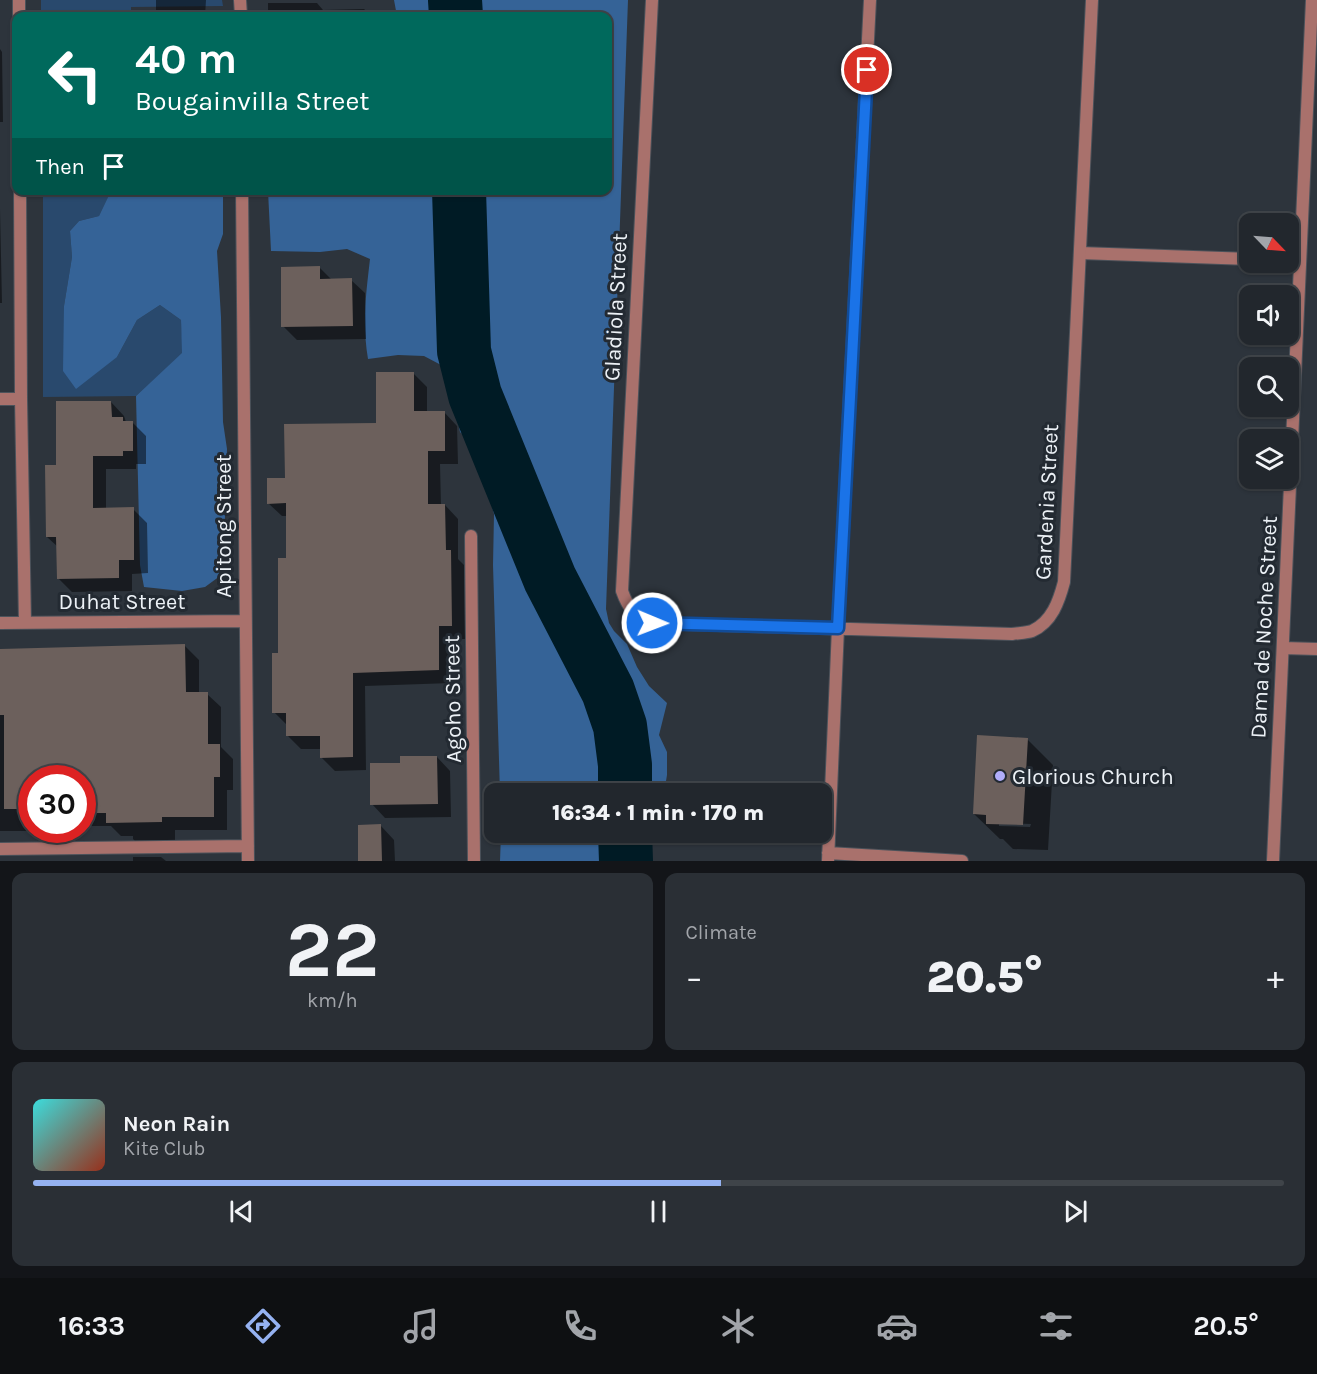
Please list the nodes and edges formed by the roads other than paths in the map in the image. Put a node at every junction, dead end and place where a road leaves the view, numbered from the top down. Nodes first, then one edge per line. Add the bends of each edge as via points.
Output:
1 (652, 0) edge
2 (870, 0) edge
3 (1092, 0) edge
4 (1312, 0) edge
5 (20, 195) edge
6 (242, 195) edge
7 (1297, 213) edge
8 (1080, 253) junction
9 (1239, 259) edge
10 (1294, 273) edge
11 (0, 399) edge
12 (21, 399) junction
13 (471, 536) dead end
14 (634, 614) joint
15 (245, 621) junction
16 (0, 623) edge
17 (25, 623) junction
18 (838, 628) junction
19 (1283, 648) junction
20 (1317, 649) edge
21 (248, 846) junction
22 (0, 849) edge
23 (31, 855) edge
24 (828, 857) edge
25 (248, 861) edge
26 (474, 861) edge
27 (962, 861) edge
28 (1273, 861) edge

1 - 14 street, Gladiola Street via 622,591
2 - 18 street
3 - 8 street, Gardenia Street
4 - 7 street, Dama de Noche Street
5 - 12 street
6 - 15 street, Apitong Street
8 - 9 street
8 - 18 street, Gardenia Street via 1064,582 1059,603 1046,621 1031,631 1012,634
10 - 19 street, Dama de Noche Street
11 - 12 street
12 - 17 street
13 - 26 street, Agoho Street
14 - 18 street, Gardenia Street via 652,623
15 - 17 street, Duhat Street
15 - 21 street, Apitong Street
16 - 17 street, Duhat Street
18 - 24 street
19 - 20 street
19 - 28 street, Dama de Noche Street
21 - 23 street
21 - 25 street, Apitong Street
22 - 23 street
24 - 27 street

